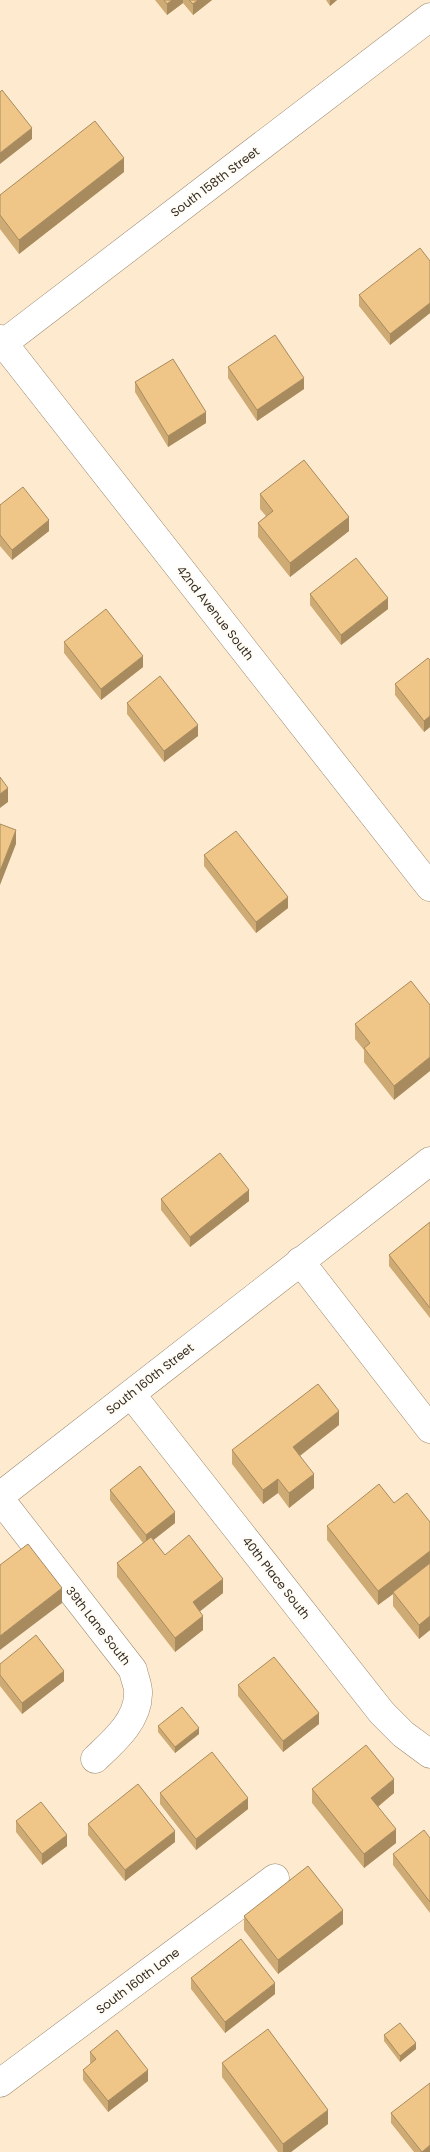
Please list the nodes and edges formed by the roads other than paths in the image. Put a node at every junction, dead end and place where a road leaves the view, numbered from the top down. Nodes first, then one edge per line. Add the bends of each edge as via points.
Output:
1 (430, 18) edge
2 (1, 343) edge
3 (430, 887) edge
4 (430, 1161) edge
5 (300, 1261) junction
6 (131, 1394) junction
7 (430, 1430) edge
8 (0, 1498) edge
9 (430, 1754) edge
10 (95, 1760) dead end
11 (275, 1878) dead end
12 (0, 2083) edge

1 - 2 street, South 158th Street
2 - 3 street, 42nd Avenue South
4 - 5 street, South 160th Street
5 - 6 street, South 160th Street
5 - 7 street
6 - 8 street, South 160th Street
6 - 9 street, 40th Place South via 382,1713
8 - 10 street, 39th Lane South via 133,1670 139,1693 134,1714 119,1736
11 - 12 street, South 160th Lane

